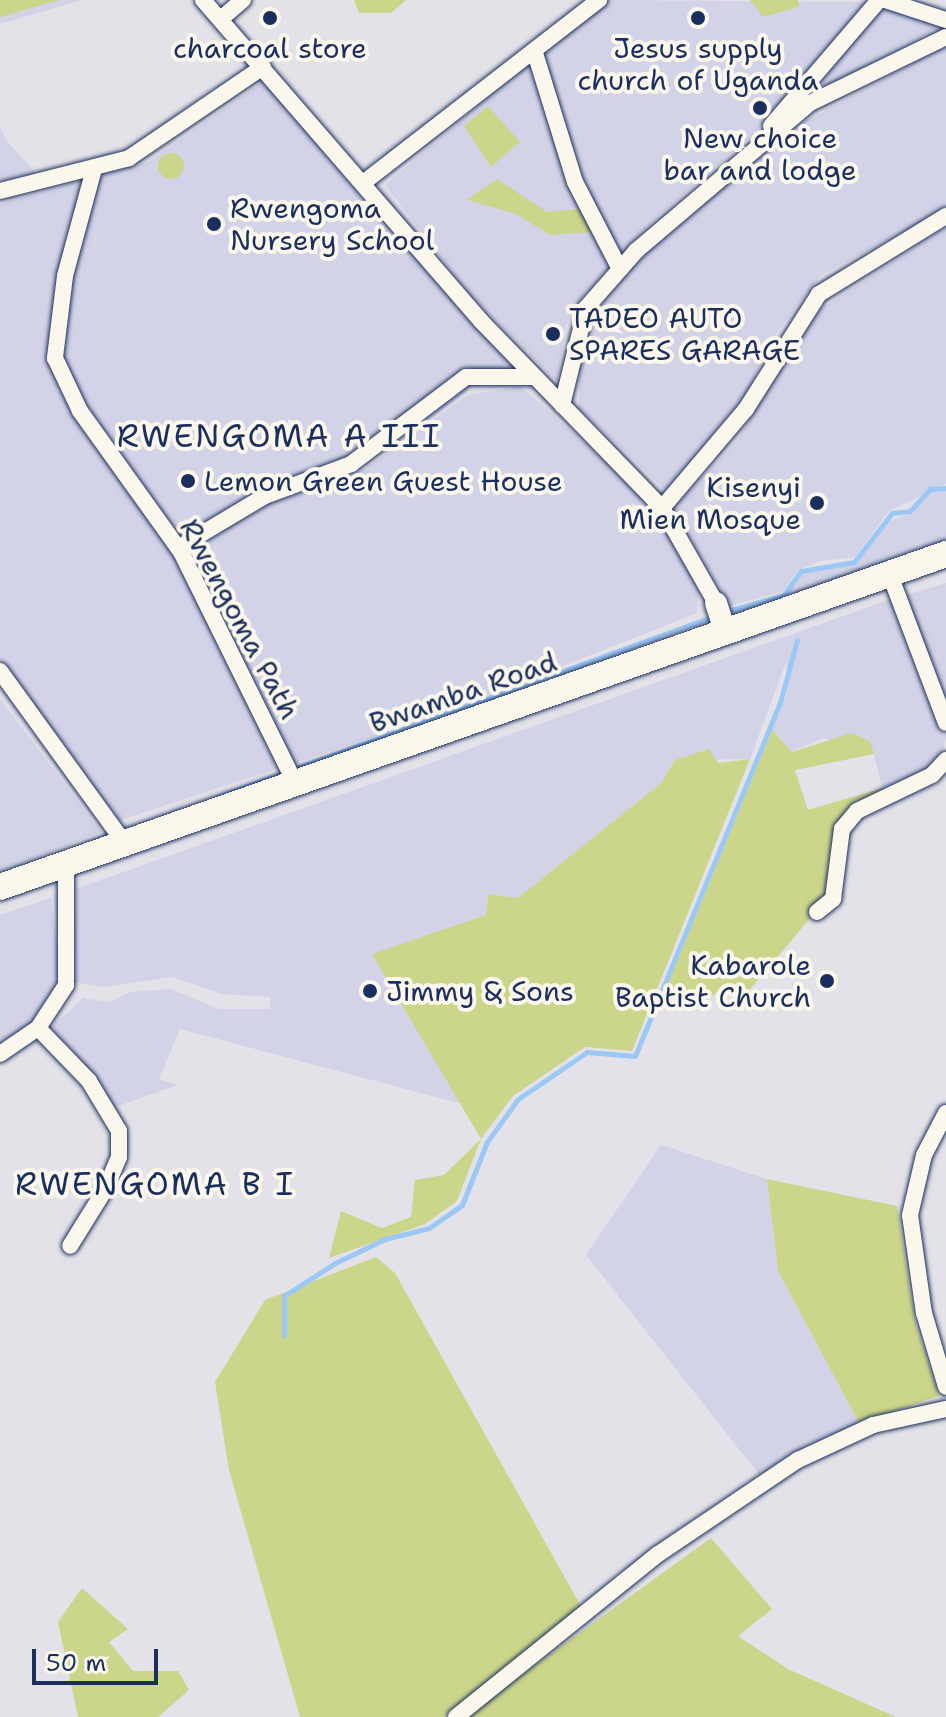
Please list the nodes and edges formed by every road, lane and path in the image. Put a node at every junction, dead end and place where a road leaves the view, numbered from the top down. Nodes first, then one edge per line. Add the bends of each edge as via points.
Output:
1 (203, 0) edge
2 (243, 0) edge
3 (599, 0) edge
4 (882, 0) edge
5 (222, 18) junction
6 (946, 20) edge
7 (946, 37) edge
8 (535, 53) junction
9 (263, 67) junction
10 (761, 140) junction
11 (94, 169) junction
12 (363, 183) junction
13 (0, 191) edge
14 (946, 216) edge
15 (620, 269) junction
16 (534, 378) junction
17 (562, 405) junction
18 (662, 508) junction
19 (178, 548) junction
20 (946, 554) edge
21 (890, 575) junction
22 (716, 603) joint
23 (726, 633) junction
24 (0, 671) edge
25 (0, 689) edge
26 (18, 697) junction
27 (946, 723) edge
28 (946, 760) edge
29 (296, 785) junction
30 (126, 845) junction
31 (66, 863) junction
32 (0, 887) edge
33 (817, 912) dead end
34 (38, 1028) junction
35 (0, 1054) edge
36 (946, 1113) edge
37 (70, 1246) dead end
38 (946, 1387) edge
39 (946, 1409) edge
40 (456, 1717) edge

1 - 5 street
2 - 5 street
3 - 8 street
4 - 6 street
4 - 10 street
5 - 9 street
7 - 10 street via 810,103
8 - 12 street
8 - 15 street via 575,182
9 - 11 street via 142,151
9 - 12 street
10 - 15 street
11 - 13 street
11 - 19 street, Rwengoma Path via 53,350 80,411
12 - 16 street
14 - 18 street via 819,294 746,409
15 - 17 street via 586,308
16 - 17 street
16 - 19 street via 466,377 351,464 265,496
17 - 18 street
18 - 22 street
19 - 29 street, Rwengoma Path
20 - 21 main road, Bwamba Road
21 - 23 main road, Bwamba Road
21 - 27 street
22 - 23 street
23 - 29 main road, Bwamba Road
24 - 26 street
25 - 26 street
26 - 30 street
28 - 33 street via 932,775 857,811 842,829 833,899
29 - 30 main road, Bwamba Road
30 - 31 main road, Bwamba Road
31 - 32 main road, Bwamba Road
31 - 34 street via 66,985
34 - 35 street
34 - 37 street via 89,1081 119,1131 119,1157 106,1188
36 - 38 street via 924,1155 910,1215 924,1313
39 - 40 street via 873,1425 798,1460 657,1555

